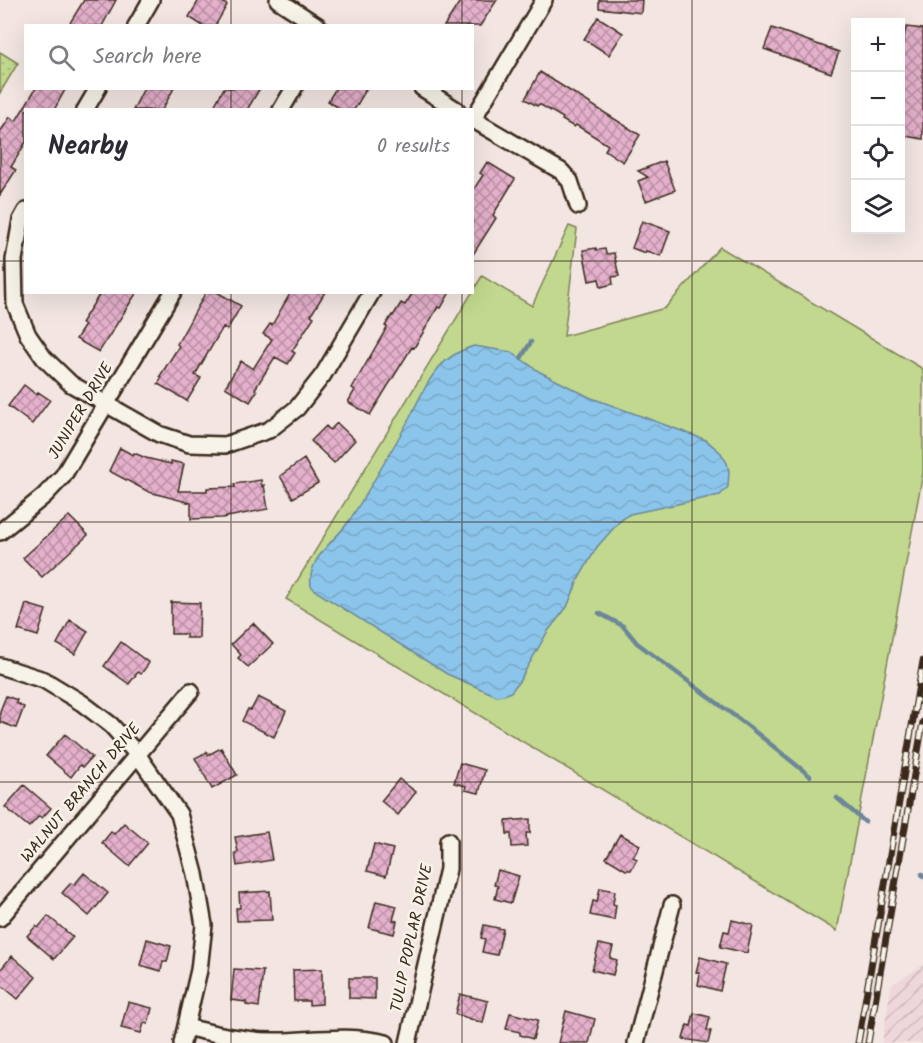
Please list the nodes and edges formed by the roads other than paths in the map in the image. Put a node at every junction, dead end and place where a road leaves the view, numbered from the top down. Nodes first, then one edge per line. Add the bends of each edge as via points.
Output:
1 (151, 0) edge
2 (278, 0) edge
3 (544, 0) edge
4 (137, 24) edge
5 (315, 24) edge
6 (97, 90) edge
7 (293, 90) edge
8 (425, 90) edge
9 (86, 108) edge
10 (282, 108) edge
11 (454, 108) edge
12 (474, 118) edge
13 (474, 121) edge
14 (578, 206) dead end
15 (24, 215) edge
16 (172, 294) edge
17 (371, 294) edge
18 (107, 404) junction
19 (0, 532) edge
20 (0, 666) edge
21 (191, 691) dead end
22 (136, 754) junction
23 (448, 841) dead end
24 (672, 905) dead end
25 (0, 918) edge
26 (186, 1028) junction
27 (182, 1043) edge
28 (386, 1043) edge
29 (408, 1043) edge
30 (636, 1043) edge

1 - 4 street
2 - 5 street
3 - 12 street
6 - 9 street
7 - 10 street
8 - 11 street
13 - 14 street via 561,171 570,181
15 - 18 street via 14,260 15,304 28,335 44,358 71,384
16 - 18 street, JUNIPER DRIVE
17 - 18 street via 323,375 297,408 269,430 225,445 189,444 159,434
18 - 19 street, JUNIPER DRIVE via 63,476
20 - 22 street via 44,680 82,703 111,725
21 - 22 street, WALNUT BRANCH DRIVE
22 - 25 street, WALNUT BRANCH DRIVE
22 - 26 street via 179,814 195,874 204,925
23 - 29 street, TULIP POPLAR DRIVE via 448,869
24 - 30 street
26 - 27 street
26 - 28 street via 277,1042 366,1038

